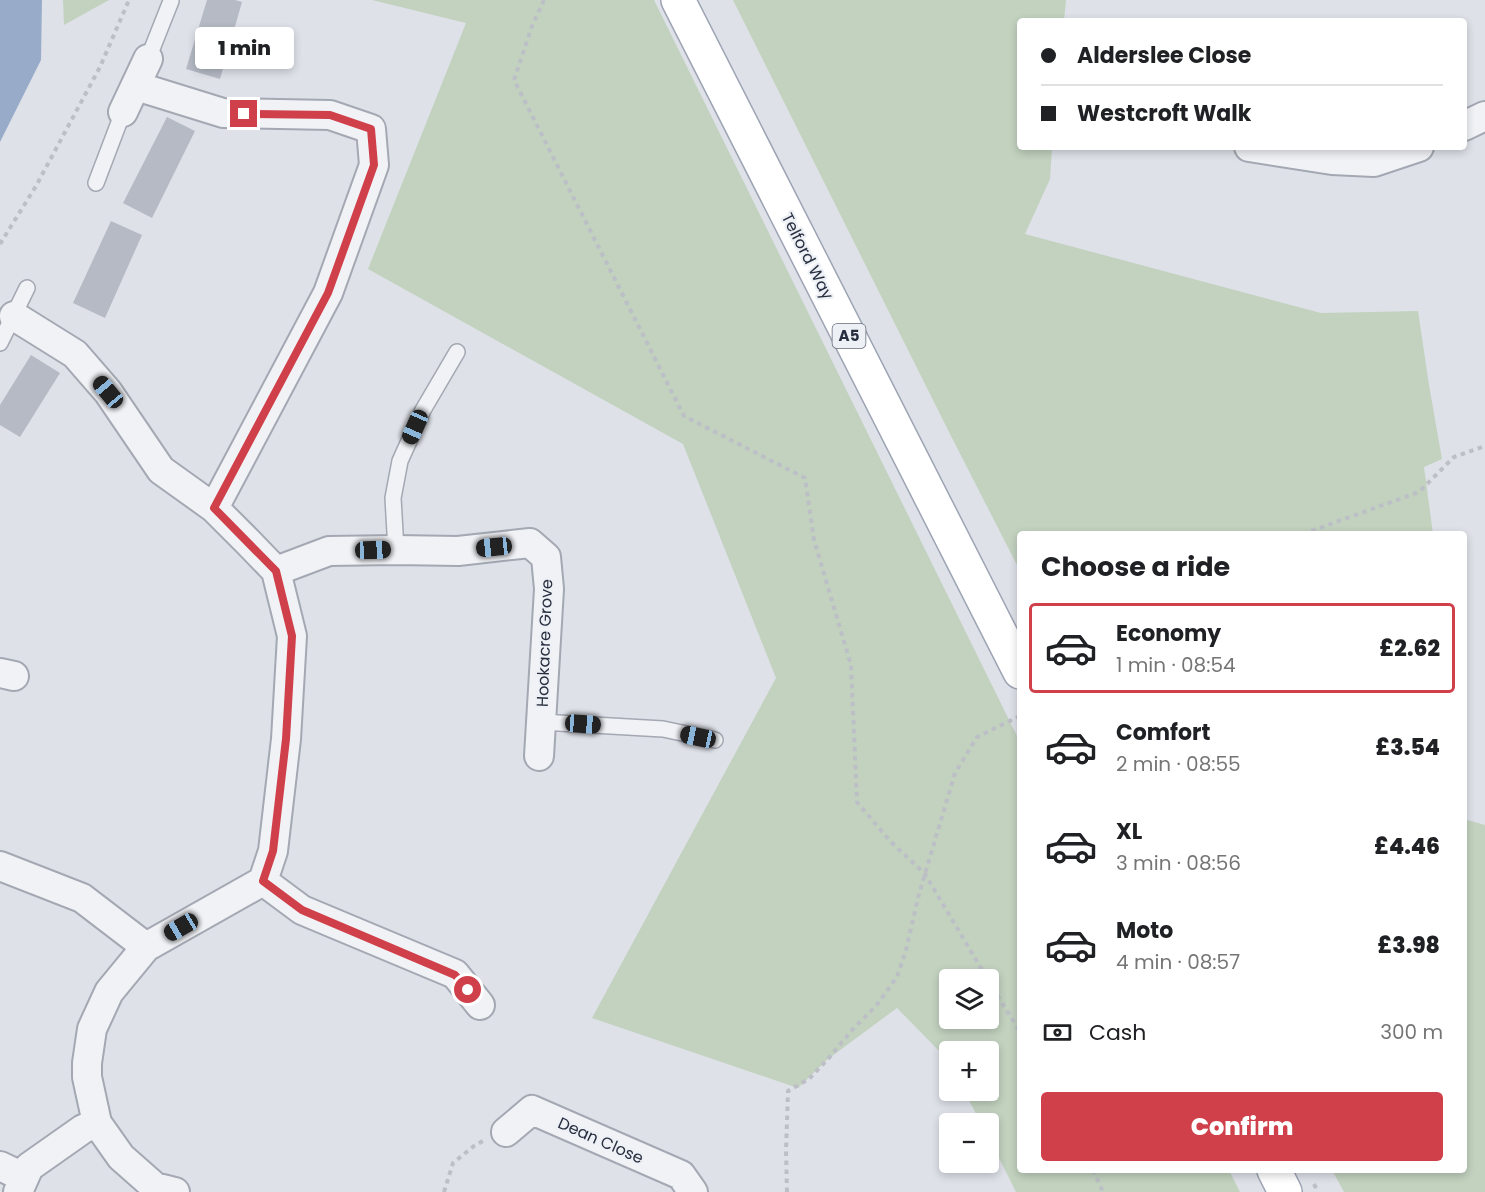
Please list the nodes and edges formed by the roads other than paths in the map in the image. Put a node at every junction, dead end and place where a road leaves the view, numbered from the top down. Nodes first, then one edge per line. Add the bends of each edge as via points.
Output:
1 (678, 0) edge
2 (171, 1) edge
3 (148, 59) joint
4 (136, 86) junction
5 (123, 112) joint
6 (1485, 116) edge
7 (1467, 125) edge
8 (1268, 150) edge
9 (1410, 150) edge
10 (96, 183) dead end
11 (27, 288) dead end
12 (14, 316) junction
13 (0, 343) edge
14 (457, 352) dead end
15 (214, 508) junction
16 (396, 550) junction
17 (276, 571) junction
18 (1017, 666) edge
19 (541, 722) junction
20 (715, 740) dead end
21 (539, 756) dead end
22 (0, 866) edge
23 (263, 881) junction
24 (146, 947) junction
25 (480, 1005) dead end
26 (97, 1123) junction
27 (506, 1132) road end
28 (1276, 1173) edge
29 (14, 1178) edge
30 (175, 1192) edge
31 (693, 1192) edge
32 (1285, 1192) edge

1 - 18 main road, Telford Way / A5
2 - 3 lane
3 - 4 street
4 - 5 street
4 - 15 street via 223,113 330,115 371,129 374,165 328,293
5 - 10 lane
6 - 7 street
8 - 9 street via 1374,162
11 - 12 lane
12 - 13 lane
12 - 15 street via 75,354 108,392 160,470
14 - 16 lane via 423,410 400,461 393,498
15 - 17 street
16 - 17 street, Hookacre Grove via 329,551
16 - 19 street, Hookacre Grove via 458,550 530,543 546,557 549,589
17 - 23 street via 292,636 286,739 273,851
19 - 20 lane via 663,729
19 - 21 street, Hookacre Grove
22 - 24 street via 82,898
23 - 24 street
23 - 25 street via 302,910 455,975
24 - 26 street via 109,992 92,1029 87,1077
26 - 29 street
26 - 30 street via 121,1157 155,1187
27 - 31 street, Dean Close via 532,1110 681,1175
28 - 32 main road

